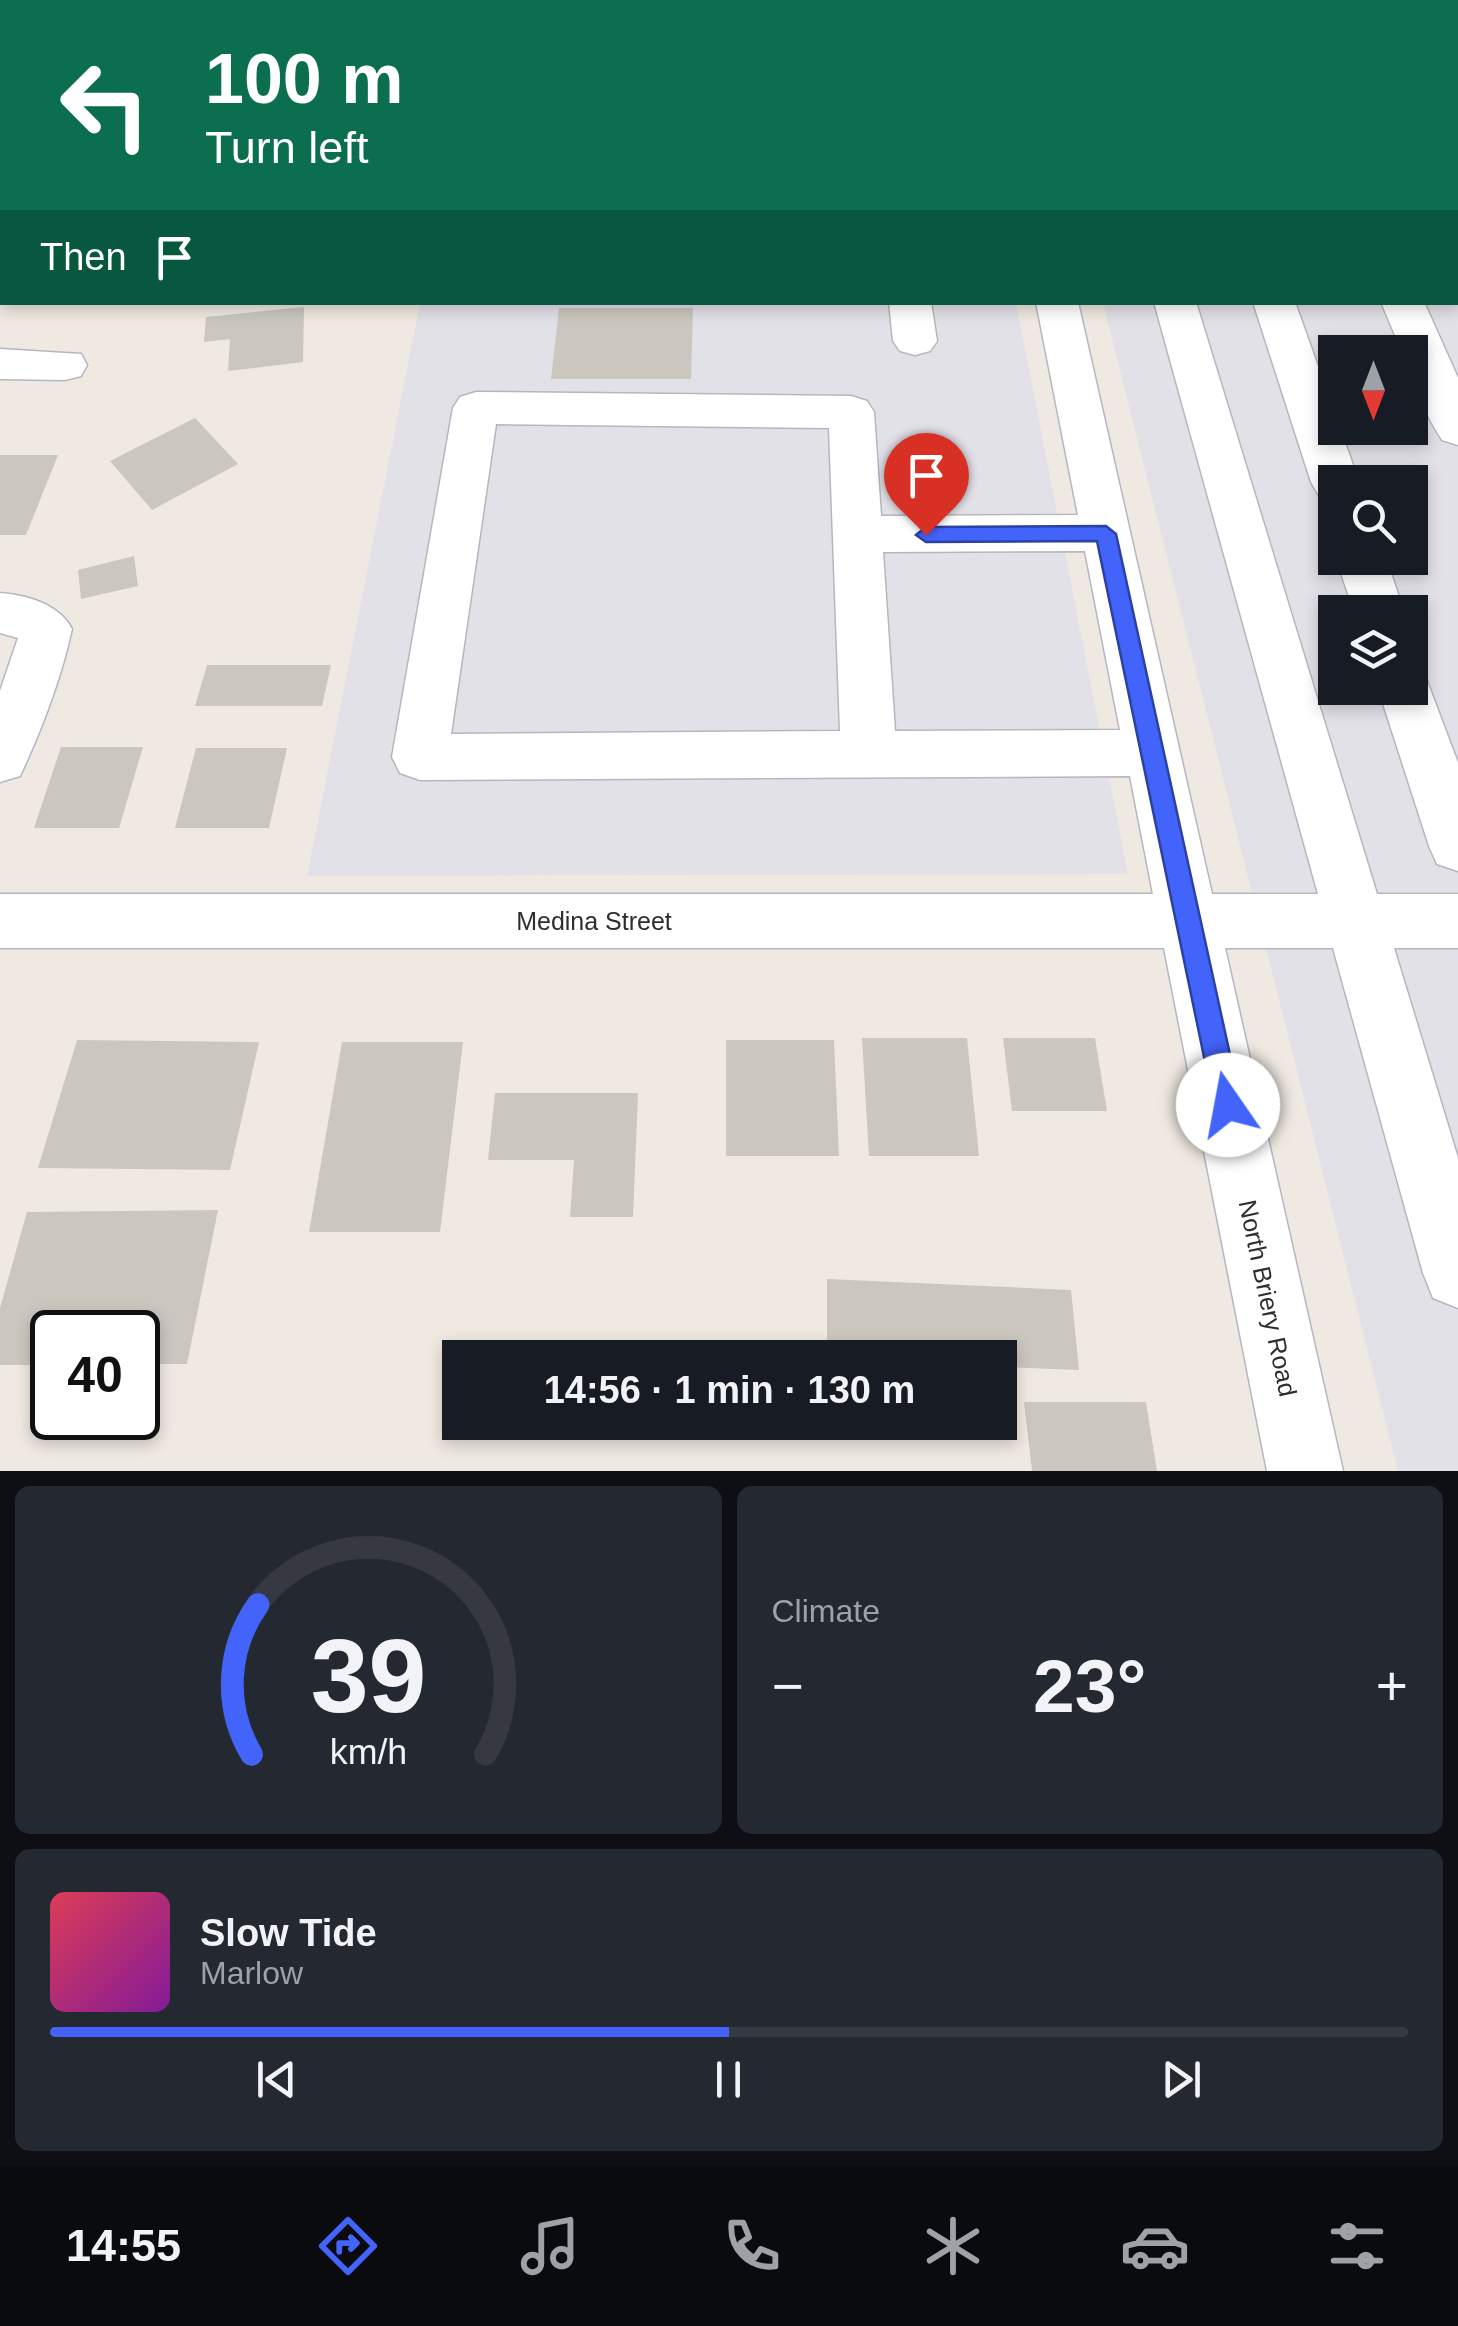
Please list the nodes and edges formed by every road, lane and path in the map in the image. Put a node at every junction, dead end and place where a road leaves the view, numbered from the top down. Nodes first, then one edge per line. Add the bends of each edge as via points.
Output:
1 (244, 0) edge
2 (590, 0) edge
3 (1058, 305) edge
4 (1176, 305) edge
5 (1275, 305) edge
6 (1403, 305) edge
7 (0, 364) edge
8 (65, 364) dead end
9 (1458, 429) edge
10 (1329, 465) edge
11 (858, 534) junction
12 (1106, 534) junction
13 (0, 614) edge
14 (1410, 705) edge
15 (1153, 753) junction
16 (869, 754) junction
17 (0, 759) edge
18 (1458, 846) edge
19 (1358, 921) junction
20 (1458, 921) edge
21 (1188, 922) junction
22 (1, 924) edge
23 (1458, 1273) edge
24 (1306, 1471) edge

1 - 2 street
3 - 12 street, North Briery Road
4 - 19 street
5 - 10 street
6 - 9 street
7 - 8 street
11 - 12 street
11 - 16 street
11 - 16 street via 851,412 476,408 420,757
12 - 15 street, North Briery Road
13 - 17 street via 18,614 46,628 38,666
14 - 18 street
15 - 16 street
15 - 21 street, North Briery Road
19 - 20 street, Medina Street
19 - 21 street, Medina Street
19 - 23 street
21 - 22 street, Medina Street
21 - 24 street, North Briery Road

